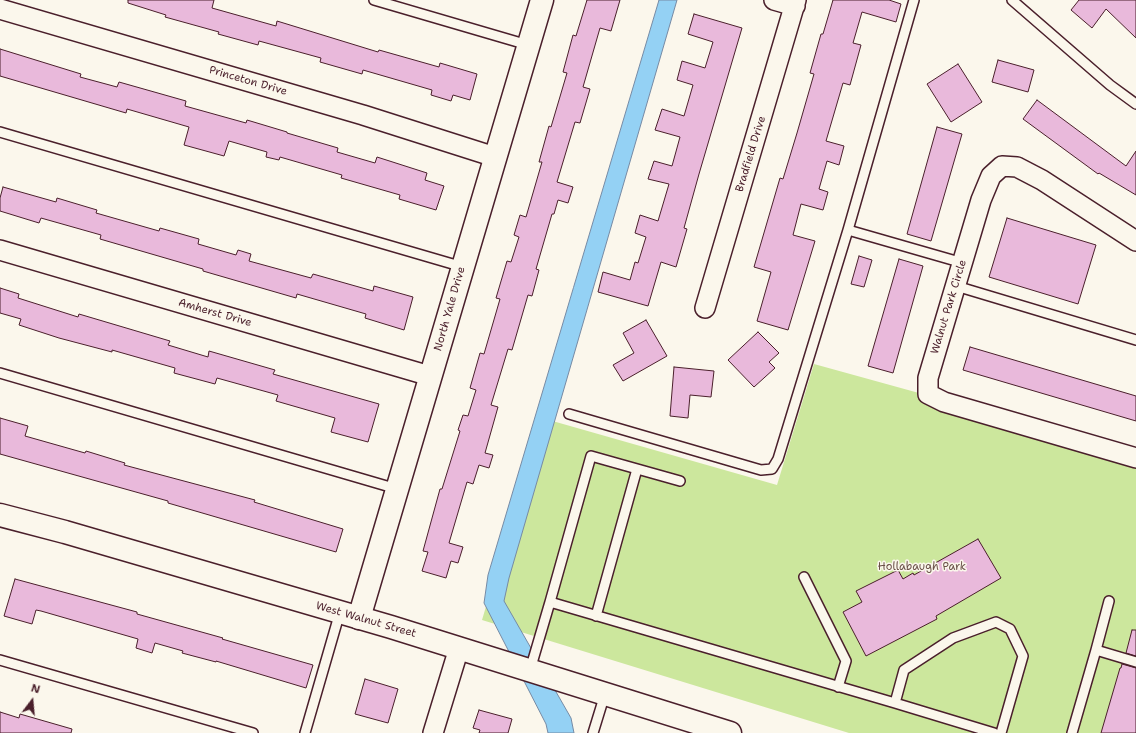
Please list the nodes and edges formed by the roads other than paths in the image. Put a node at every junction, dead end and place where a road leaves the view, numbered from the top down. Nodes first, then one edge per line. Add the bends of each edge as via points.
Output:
1 (374, 0) edge
2 (542, 0) edge
3 (774, 0) edge
4 (914, 0) edge
5 (1012, 0) edge
6 (795, 3) edge
7 (0, 9) edge
8 (528, 45) junction
9 (1136, 104) edge
10 (0, 132) edge
11 (495, 157) junction
12 (848, 230) junction
13 (1136, 241) edge
14 (0, 250) edge
15 (963, 263) junction
16 (463, 266) junction
17 (956, 286) junction
18 (705, 308) dead end
19 (1136, 340) edge
20 (0, 373) edge
21 (430, 376) junction
22 (570, 414) dead end
23 (1136, 458) edge
24 (637, 469) junction
25 (680, 481) dead end
26 (397, 489) junction
27 (0, 514) edge
28 (804, 576) dead end
29 (1109, 601) dead end
30 (550, 602) junction
31 (350, 615) junction
32 (596, 616) junction
33 (458, 648) junction
34 (1096, 650) junction
35 (0, 660) edge
36 (1136, 662) edge
37 (530, 670) junction
38 (838, 687) junction
39 (605, 694) junction
40 (895, 703) junction
41 (253, 733) edge
42 (305, 733) edge
43 (433, 733) edge
44 (592, 733) edge
45 (730, 733) edge
46 (994, 733) edge
47 (1001, 733) edge
48 (1072, 733) edge

1 - 8 lane
2 - 8 main road, North Yale Drive
3 - 6 street
4 - 12 lane
5 - 9 lane via 1110,85
6 - 18 street, Bradfield Drive
7 - 11 street, Princeton Drive via 363,115
8 - 11 main road, North Yale Drive
10 - 16 lane
11 - 16 main road, North Yale Drive
12 - 15 lane
12 - 22 lane via 778,459 772,469 760,470
13 - 15 street, Walnut Park Circle via 1042,180 1017,167 1002,166 991,176 981,200
14 - 21 street, Amherst Drive
15 - 17 street, Walnut Park Circle
16 - 21 main road, North Yale Drive
17 - 19 lane
17 - 23 street, Walnut Park Circle via 928,378 928,394 944,402
20 - 26 lane
21 - 26 main road, North Yale Drive
24 - 25 lane
24 - 30 lane via 590,456
24 - 32 lane
26 - 31 main road, North Yale Drive
27 - 31 main road, West Walnut Street
28 - 38 lane via 846,661
29 - 34 lane
30 - 32 lane
30 - 37 lane
31 - 33 main road, West Walnut Street
31 - 42 lane
32 - 38 lane
33 - 37 main road, West Walnut Street
33 - 43 street
34 - 36 lane
34 - 48 lane
35 - 41 lane
37 - 39 main road, West Walnut Street
38 - 40 lane
39 - 44 lane
39 - 45 main road, West Walnut Street
40 - 46 lane
40 - 47 lane via 904,670 953,638 996,622 1010,629 1023,656

